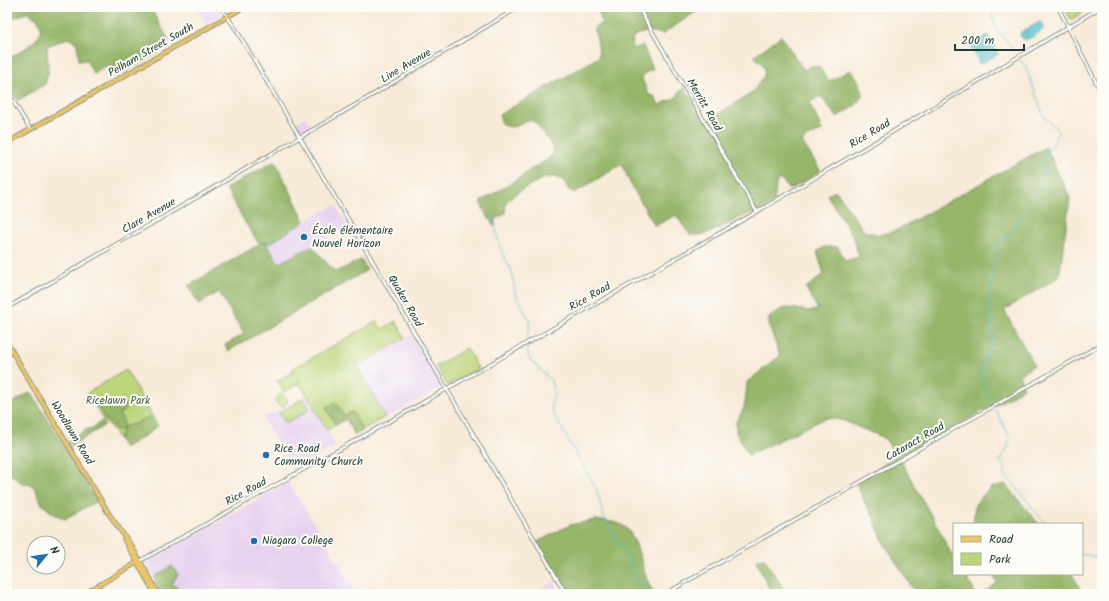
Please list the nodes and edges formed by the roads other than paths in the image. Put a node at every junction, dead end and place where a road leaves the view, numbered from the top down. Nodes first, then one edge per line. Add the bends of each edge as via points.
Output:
1 (221, 7) edge
2 (244, 7) edge
3 (519, 7) edge
4 (638, 7) edge
5 (1058, 7) edge
6 (1101, 7) edge
7 (227, 17) junction
8 (1068, 27) junction
9 (7, 91) edge
10 (1102, 94) edge
11 (30, 129) junction
12 (300, 138) junction
13 (7, 142) edge
14 (757, 212) junction
15 (7, 308) edge
16 (7, 343) edge
17 (1102, 344) edge
18 (447, 389) junction
19 (139, 562) junction
20 (84, 594) edge
21 (155, 594) edge
22 (159, 594) edge
23 (566, 594) edge
24 (665, 594) edge

1 - 7 street, Quaker Road
2 - 7 main road, Pelham Street South
3 - 12 street, Line Avenue
4 - 14 street, Merritt Road
5 - 8 street
6 - 8 street, Rice Road
7 - 11 main road, Pelham Street South
7 - 12 street, Quaker Road
8 - 10 street
8 - 14 street, Rice Road
9 - 11 street
11 - 13 main road, Pelham Street South
12 - 15 street, Clare Avenue
12 - 18 street, Quaker Road
14 - 18 street, Rice Road
16 - 19 main road, Woodlawn Road
17 - 24 street, Cataract Road
18 - 19 street, Rice Road
18 - 23 street, Quaker Road
19 - 20 main road, Rice Road
19 - 21 main road, Woodlawn Road
19 - 22 main road, Woodlawn Road

